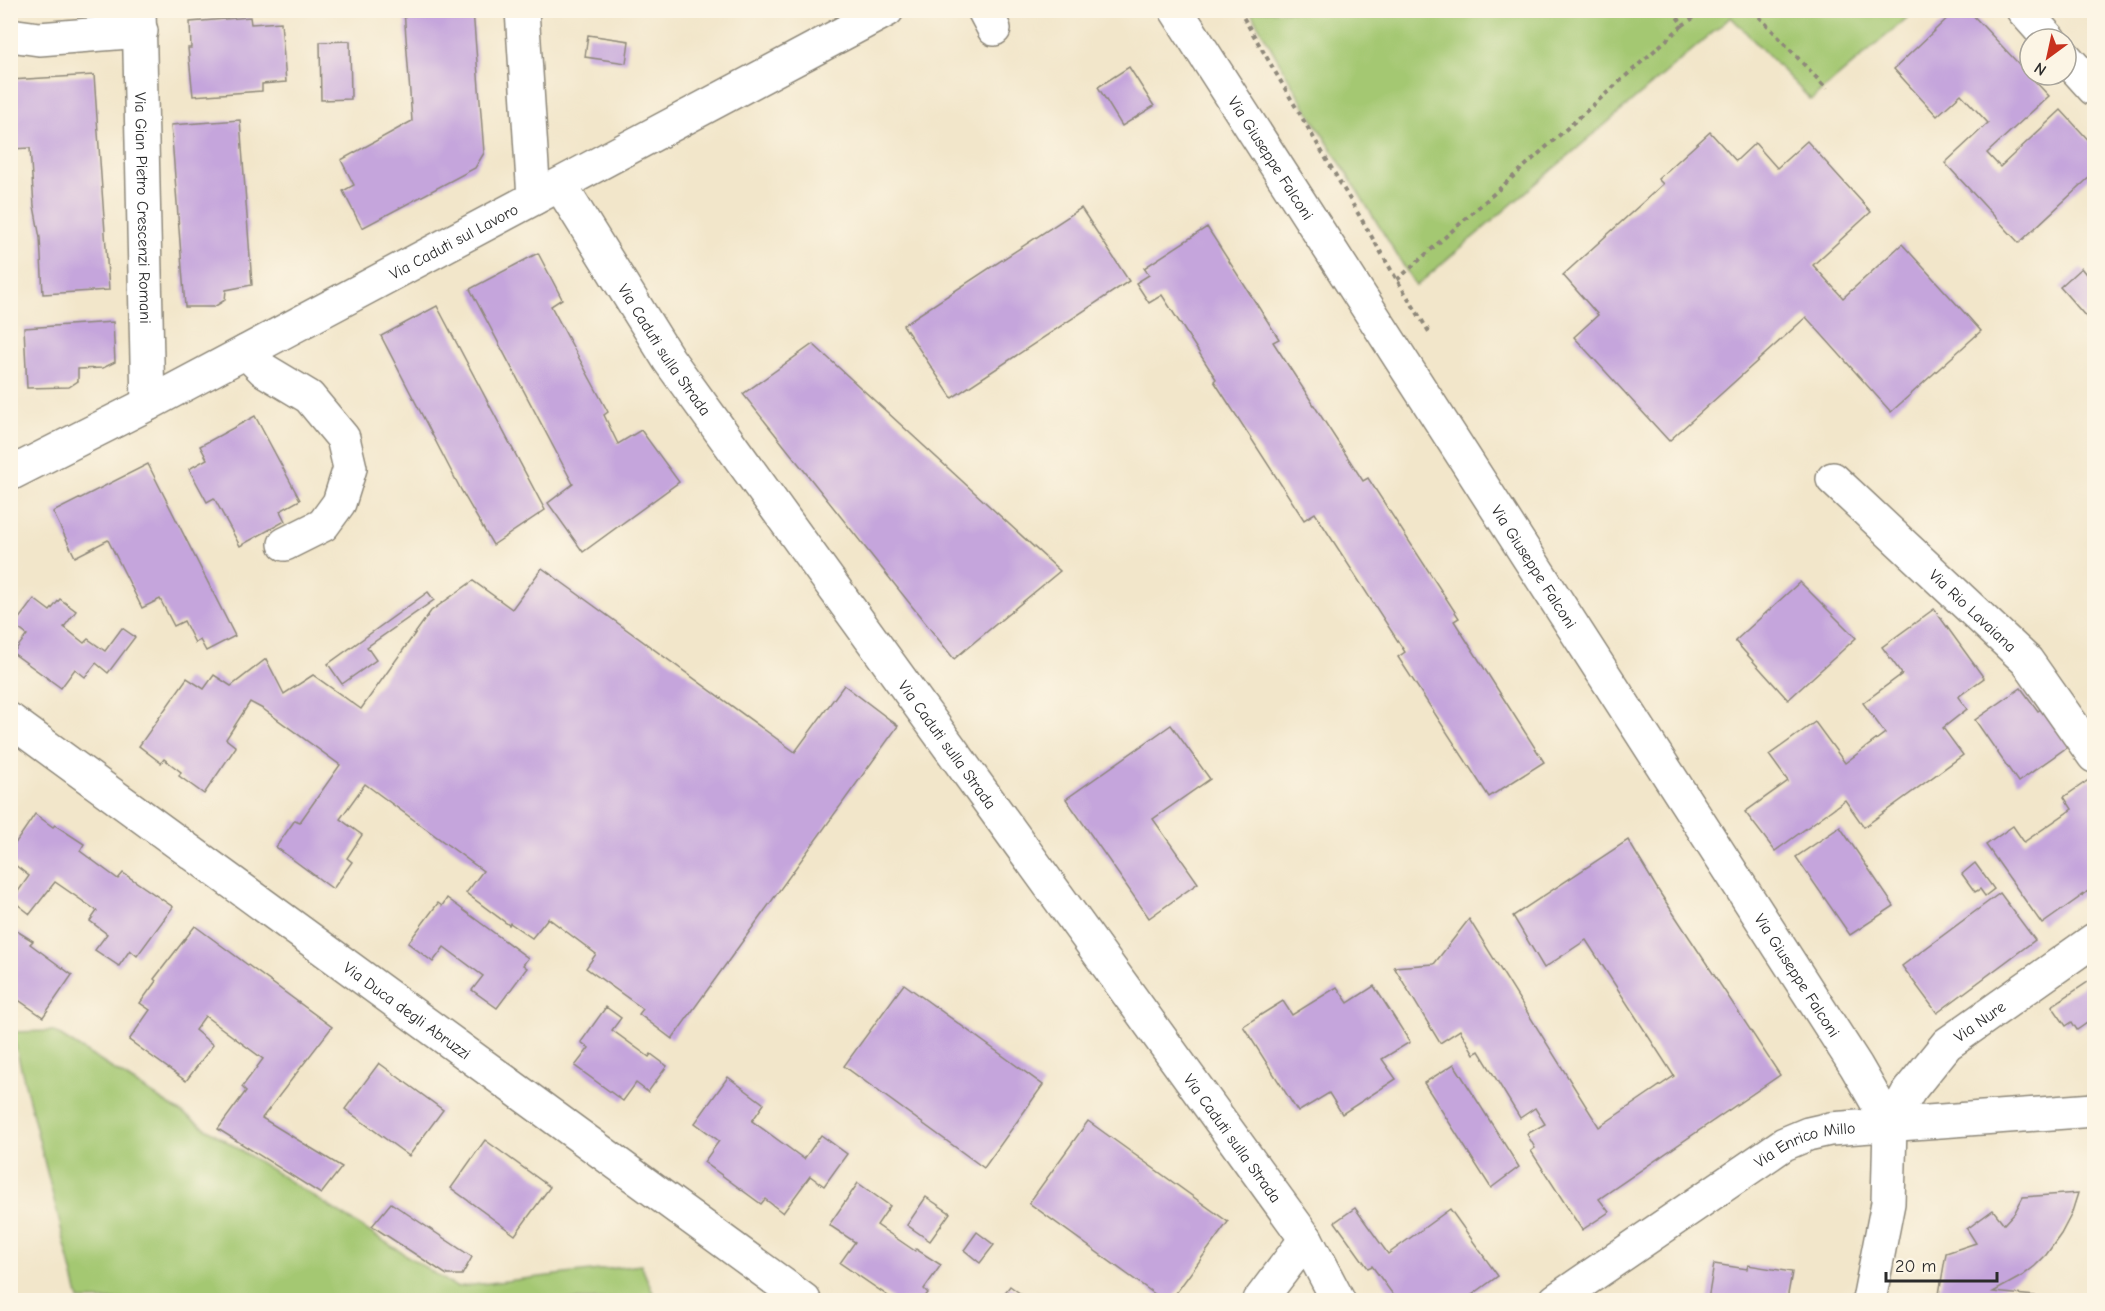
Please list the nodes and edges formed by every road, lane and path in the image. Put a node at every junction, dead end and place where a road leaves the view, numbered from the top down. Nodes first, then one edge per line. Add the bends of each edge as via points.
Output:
1 (522, 10) edge
2 (887, 10) edge
3 (1176, 10) edge
4 (1239, 10) edge
5 (1672, 10) edge
6 (1705, 10) edge
7 (1753, 10) edge
8 (2023, 10) edge
9 (140, 21) edge
10 (1683, 25) junction
11 (2038, 27) edge
12 (20, 40) edge
13 (2078, 71) edge
14 (1827, 89) dead end
15 (2094, 89) edge
16 (547, 191) junction
17 (246, 352) junction
18 (148, 404) junction
19 (13, 474) edge
20 (1833, 479) dead end
21 (285, 544) dead end
22 (10, 720) edge
23 (2094, 756) edge
24 (2094, 940) edge
25 (2094, 1110) edge
26 (1890, 1125) junction
27 (1306, 1239) junction
28 (804, 1300) edge
29 (1260, 1300) edge
30 (1338, 1300) edge
31 (1556, 1300) edge
32 (1869, 1300) edge

1 - 16 street
2 - 16 street, Via Caduti sul Lavoro
3 - 26 street, Via Giuseppe Falconi via 1856,1066
4 - 10 path via 1397,280
5 - 10 path
6 - 10 path
7 - 14 path
8 - 11 street
9 - 12 street
9 - 18 street, Via Gian Pietro Crescenzi Romani
13 - 15 street
16 - 17 street, Via Caduti sul Lavoro
16 - 27 street, Via Caduti sulla Strada
17 - 18 street, Via Caduti sul Lavoro
17 - 21 street via 264,370 309,397 343,438 350,468 339,503 323,525
18 - 19 street, Via Caduti sul Lavoro
20 - 23 street, Via Rio Lavaiana via 2027,661
22 - 28 street, Via Duca degli Abruzzi
24 - 26 street, Via Nure via 1947,1044 1915,1083
25 - 26 street, Via Enrico Millo
26 - 31 street, Via Enrico Millo via 1830,1129 1784,1144
26 - 32 street via 1888,1203
27 - 29 street
27 - 30 street, Via Caduti sulla Strada

